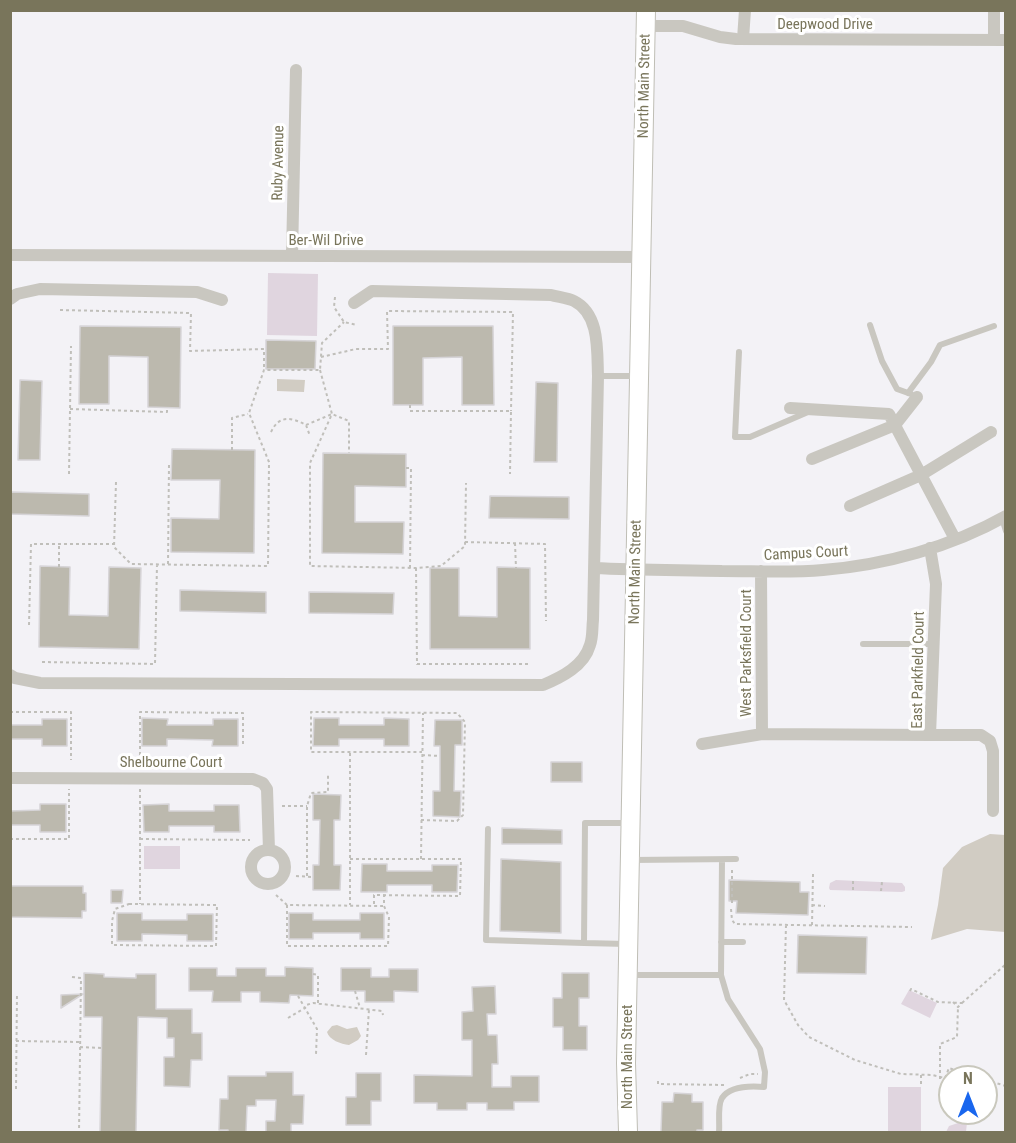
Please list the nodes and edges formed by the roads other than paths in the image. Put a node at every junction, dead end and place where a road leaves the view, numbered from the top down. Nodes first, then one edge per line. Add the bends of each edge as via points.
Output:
1 (745, 10) edge
2 (994, 10) edge
3 (646, 18) edge
4 (743, 39) junction
5 (1000, 40) edge
6 (296, 70) dead end
7 (10, 255) edge
8 (292, 256) junction
9 (642, 257) junction
10 (10, 299) edge
11 (222, 300) dead end
12 (354, 303) dead end
13 (870, 325) dead end
14 (994, 326) dead end
15 (739, 352) dead end
16 (598, 376) junction
17 (640, 376) junction
18 (912, 395) junction
19 (790, 408) dead end
20 (814, 409) junction
21 (895, 425) junction
22 (991, 432) dead end
23 (812, 459) dead end
24 (921, 475) junction
25 (850, 506) dead end
26 (1004, 517) edge
27 (1005, 531) edge
28 (955, 539) junction
29 (930, 548) junction
30 (594, 568) junction
31 (636, 570) junction
32 (761, 571) junction
33 (863, 644) dead end
34 (933, 644) junction
35 (10, 675) edge
36 (762, 734) junction
37 (930, 735) junction
38 (702, 744) dead end
39 (10, 778) edge
40 (993, 811) dead end
41 (631, 823) junction
42 (488, 830) dead end
43 (269, 850) dead end
44 (736, 859) dead end
45 (630, 860) junction
46 (722, 860) junction
47 (721, 942) junction
48 (743, 942) dead end
49 (584, 943) junction
50 (628, 944) junction
51 (628, 975) junction
52 (721, 975) junction
53 (626, 1130) edge
54 (719, 1132) edge

1 - 4 street
2 - 5 street
3 - 4 street, Deepwood Drive
3 - 9 main road, North Main Street
4 - 5 street, Deepwood Drive
6 - 8 street, Ruby Avenue
7 - 8 street, Ber-Wil Drive
8 - 9 street, Ber-Wil Drive
9 - 17 main road, North Main Street
10 - 11 street via 40,289 197,292
12 - 16 street via 372,291 551,295 575,302 592,318
13 - 18 lane via 897,389
14 - 18 lane via 940,345
15 - 20 lane via 735,437 750,437
16 - 17 lane
16 - 30 street
17 - 31 main road, North Main Street
18 - 21 street
19 - 20 street
20 - 21 street via 889,414
21 - 23 street
21 - 24 street
22 - 24 street
24 - 25 street
24 - 28 street
26 - 27 lane
26 - 28 street, Campus Court
28 - 29 street, Campus Court
29 - 32 street, Campus Court via 822,571
29 - 34 street, East Parkfield Court via 936,584
30 - 31 street, Campus Court
30 - 35 street via 590,645 581,662 543,685 40,683
31 - 32 street, Campus Court
31 - 41 main road, North Main Street
32 - 36 street, West Parksfield Court
33 - 34 lane
34 - 37 street, East Parkfield Court
36 - 37 street
36 - 38 street
37 - 40 street, East Parkfield Court via 981,735 990,741
39 - 43 street, Shelbourne Court via 253,779 267,789
41 - 45 main road, North Main Street
41 - 49 lane via 585,823
42 - 49 lane via 486,940
44 - 46 lane
45 - 46 lane
45 - 50 main road, North Main Street
46 - 47 lane
47 - 48 lane
47 - 52 lane
49 - 50 lane
50 - 51 main road, North Main Street
51 - 52 lane
51 - 53 main road, North Main Street
52 - 54 lane via 728,999 760,1049 765,1075 764,1087 742,1088 722,1098

